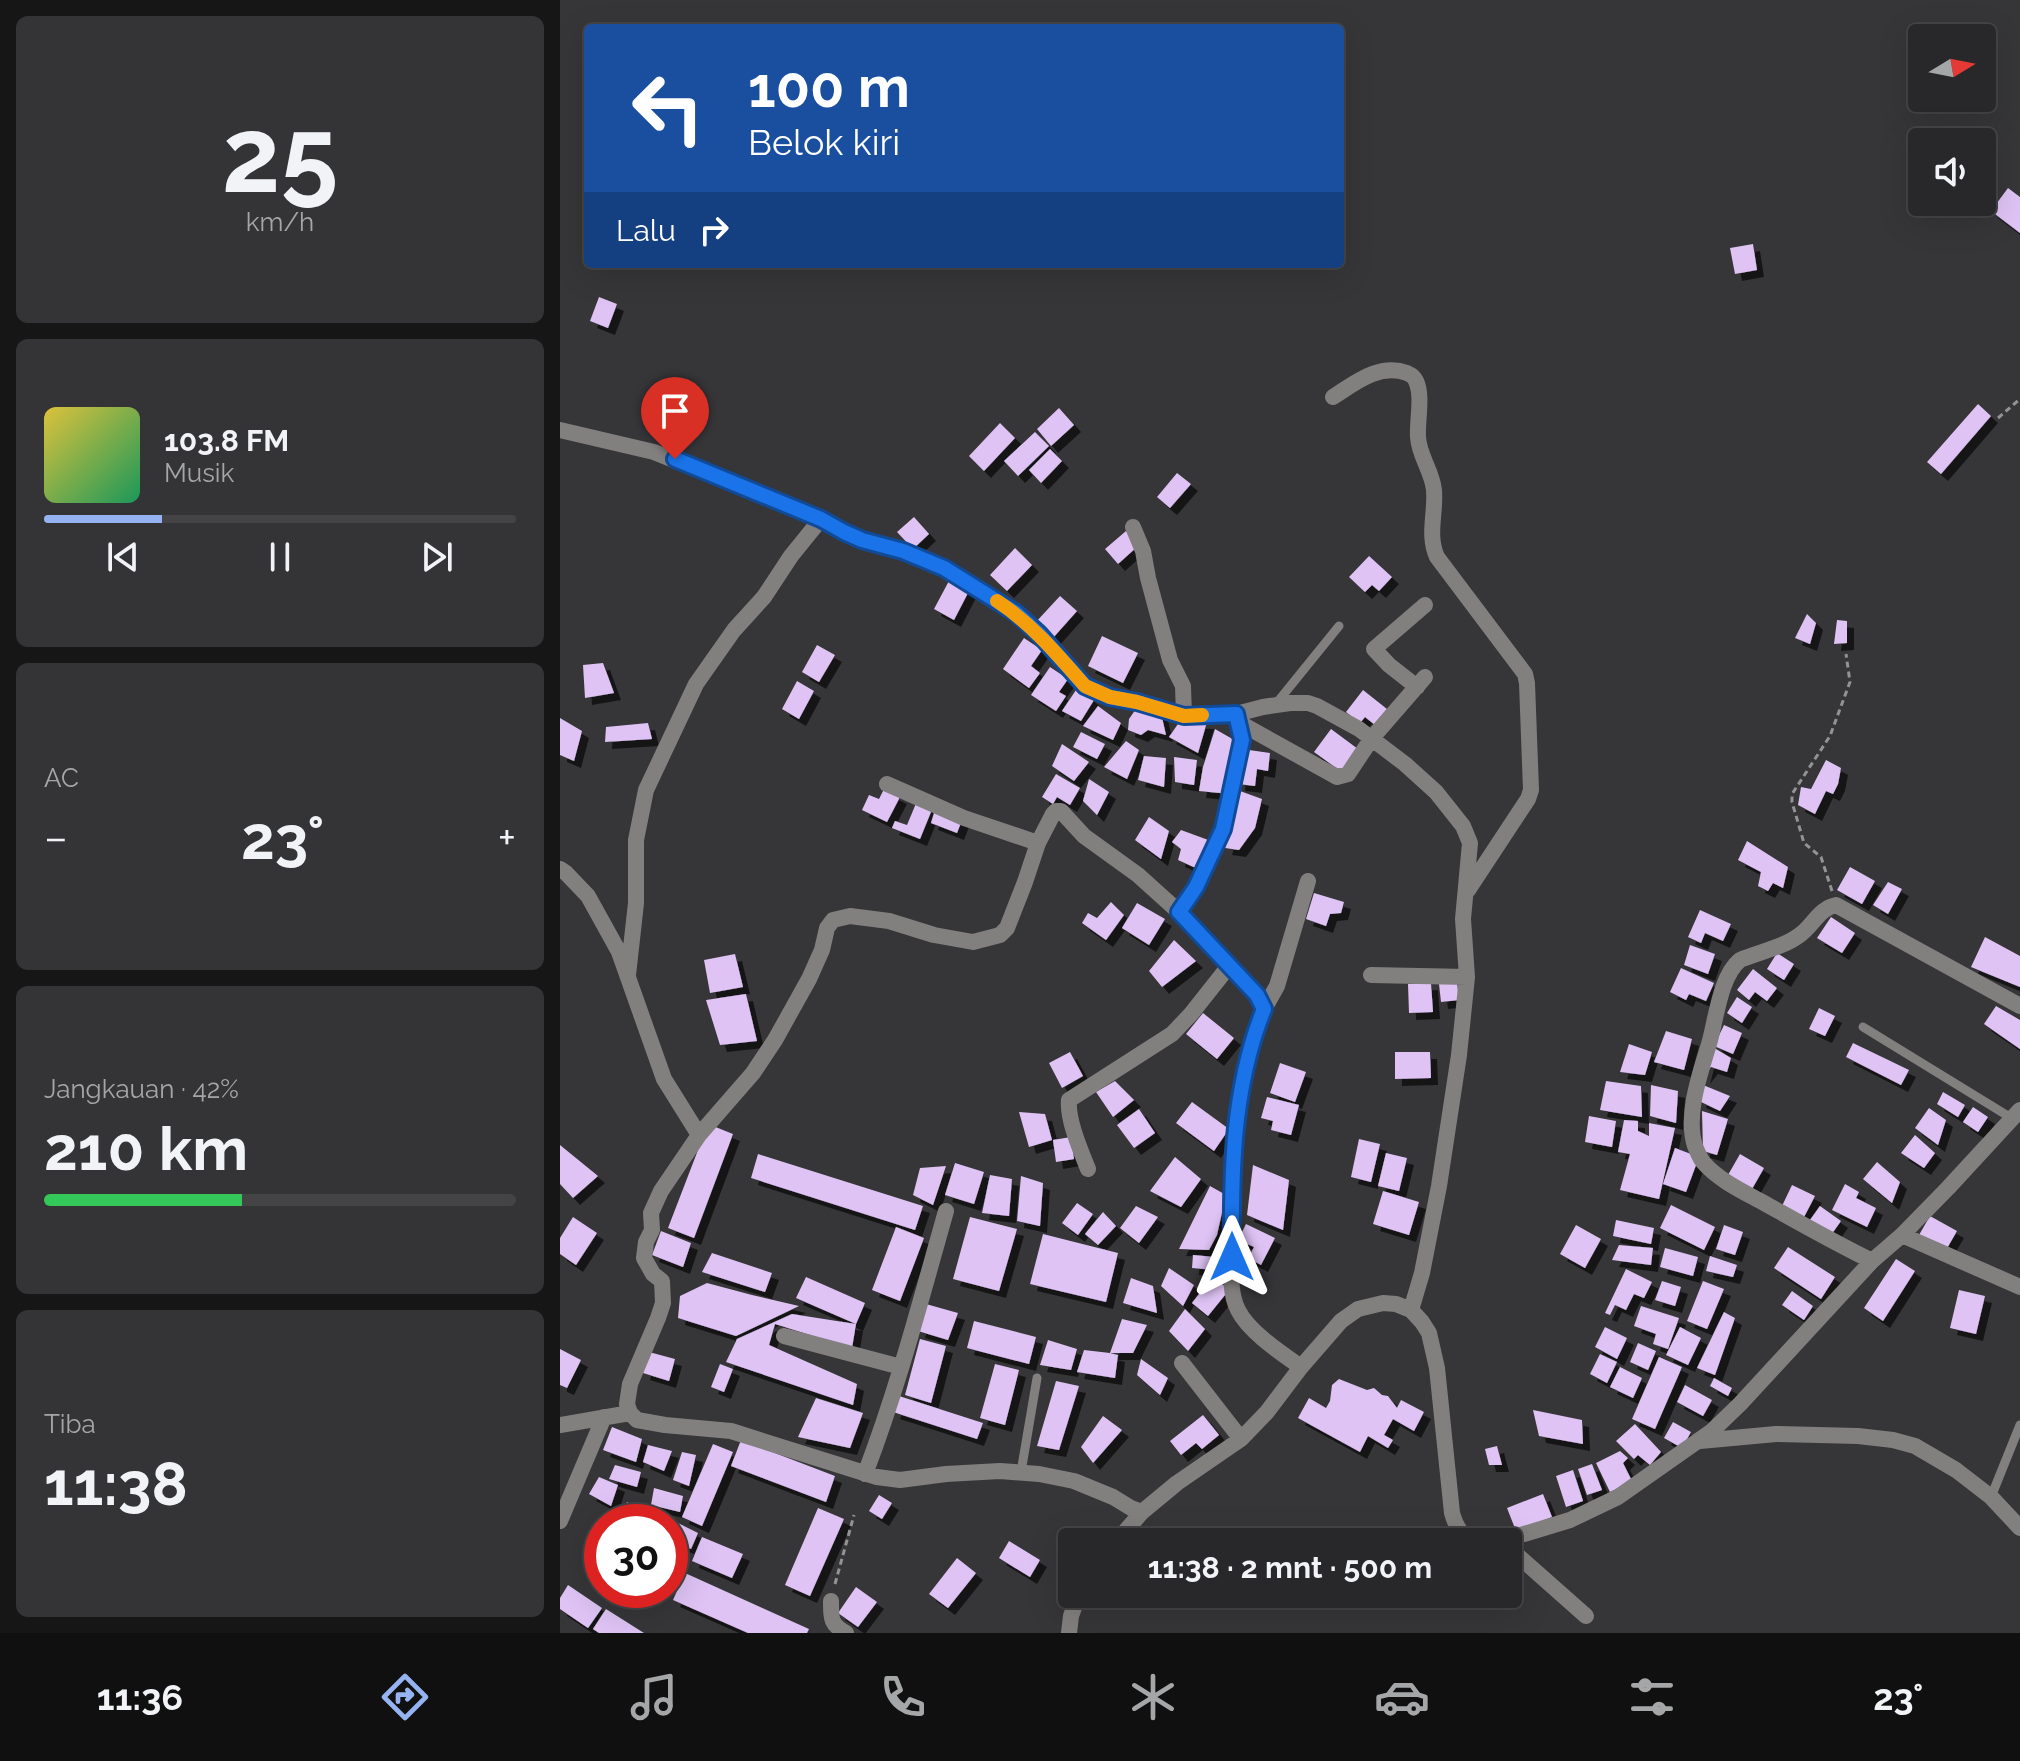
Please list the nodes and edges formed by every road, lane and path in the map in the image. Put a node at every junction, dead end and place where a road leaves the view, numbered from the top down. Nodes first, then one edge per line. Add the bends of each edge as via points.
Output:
1 (1333, 397) dead end
2 (2020, 399) edge
3 (1998, 418) dead end
4 (560, 430) edge
5 (821, 519) junction
6 (1133, 527) dead end
7 (1425, 605) dead end
8 (1339, 626) dead end
9 (1846, 654) dead end
10 (1275, 705) junction
11 (1184, 716) junction
12 (1237, 718) junction
13 (1372, 738) junction
14 (887, 784) dead end
15 (1038, 843) junction
16 (560, 869) edge
17 (1308, 881) dead end
18 (1466, 894) junction
19 (1836, 905) junction
20 (1179, 912) junction
21 (1229, 966) junction
22 (628, 975) junction
23 (1371, 975) dead end
24 (1467, 977) junction
25 (2020, 1006) edge
26 (1264, 1009) junction
27 (1863, 1027) dead end
28 (2016, 1114) edge
29 (699, 1135) junction
30 (1088, 1169) dead end
31 (946, 1211) dead end
32 (1902, 1235) junction
33 (1872, 1261) junction
34 (2020, 1287) edge
35 (1411, 1310) junction
36 (784, 1336) dead end
37 (1182, 1363) dead end
38 (901, 1367) junction
39 (1301, 1367) junction
40 (1037, 1378) dead end
41 (630, 1413) junction
42 (604, 1417) junction
43 (560, 1425) edge
44 (2020, 1425) edge
45 (1241, 1439) junction
46 (1698, 1441) junction
47 (1021, 1472) junction
48 (865, 1474) junction
49 (1991, 1497) junction
50 (1142, 1512) junction
51 (854, 1515) dead end
52 (560, 1521) edge
53 (1128, 1528) edge
54 (1458, 1528) edge
55 (2020, 1528) edge
56 (1522, 1536) edge
57 (1522, 1562) edge
58 (831, 1601) joint
59 (1074, 1608) edge
60 (1586, 1616) dead end
61 (846, 1633) edge
62 (1069, 1633) edge

1 - 18 street via 1380,371 1403,371 1417,383 1420,451 1434,490 1432,546 1525,674 1531,790
2 - 3 path
4 - 5 street via 654,452
5 - 11 street via 862,540 944,568 977,587 1016,613 1093,691
5 - 22 street via 696,684 646,790 636,840
6 - 11 street via 1170,660 1183,686
7 - 13 street via 1374,649 1389,665 1421,682
8 - 10 lane
9 - 19 path via 1850,682 1830,736 1792,794 1801,838 1824,861
10 - 12 street
10 - 13 street via 1317,706
11 - 12 street
12 - 13 street via 1337,777 1348,774
12 - 20 street via 1242,740 1223,829
13 - 18 street via 1419,775 1463,826 1470,843
14 - 15 street
15 - 20 street via 1053,814 1061,811 1084,836
15 - 29 street via 1000,935 973,942 889,921 850,916 833,920 809,979 775,1040
16 - 22 street via 588,896
17 - 26 street via 1277,986
18 - 24 street
19 - 25 street
19 - 33 street via 1827,907 1790,942 1734,965 1697,1084 1691,1124 1702,1161 1714,1172
20 - 21 street
21 - 26 street
21 - 30 street via 1172,1034 1069,1100
22 - 29 street via 664,1079
23 - 24 street
24 - 35 street via 1439,1186
26 - 39 street via 1242,1087 1234,1143 1232,1284 1241,1315
27 - 28 lane
28 - 32 street
29 - 41 street via 651,1213 644,1258 662,1281 663,1303 630,1384
31 - 38 street
32 - 33 street
32 - 34 street
33 - 46 street via 1740,1404
35 - 39 street via 1383,1303 1358,1309
35 - 54 street via 1429,1333 1437,1368
36 - 38 street
37 - 45 street
38 - 48 street
39 - 45 street
40 - 47 lane
41 - 42 street
41 - 48 street via 637,1420 665,1425 731,1431
42 - 43 street
42 - 52 street
44 - 49 lane
45 - 50 street
46 - 49 street via 1776,1434 1893,1440 1928,1453
46 - 56 street via 1618,1497
47 - 48 street via 900,1480
47 - 50 street via 1074,1481
49 - 55 street
50 - 53 street
51 - 58 path
57 - 60 street
58 - 61 street via 833,1622
59 - 62 street

